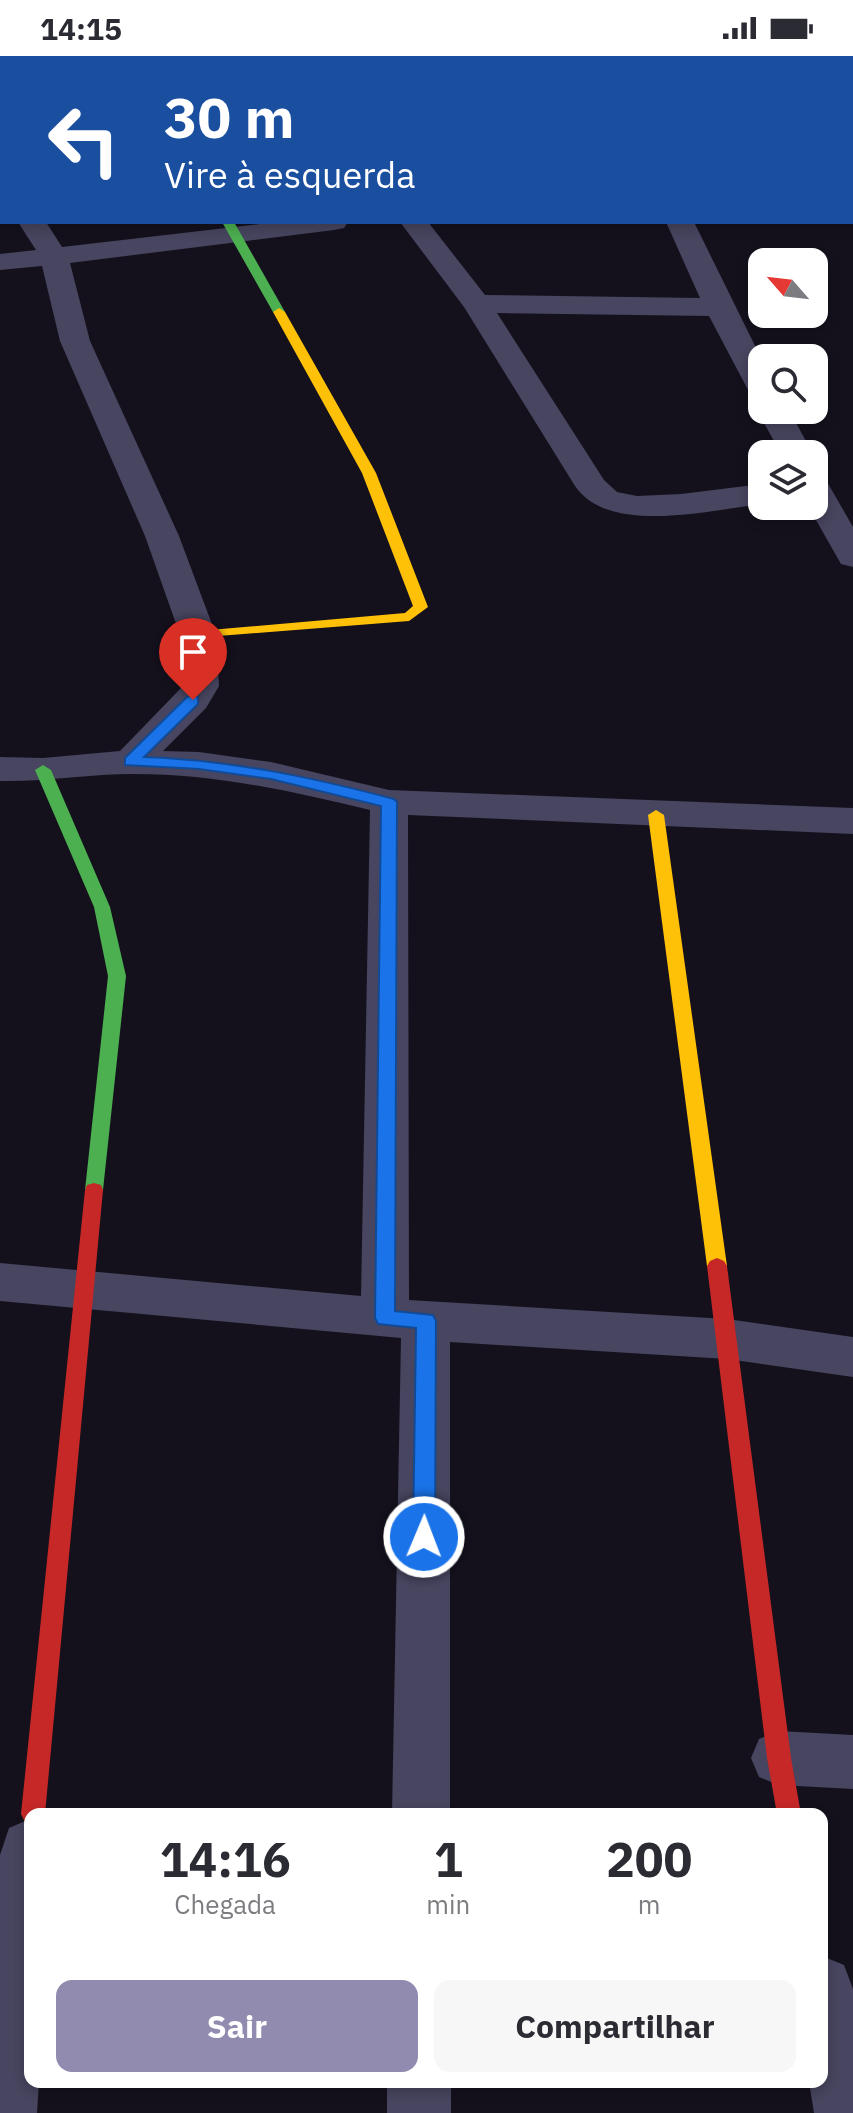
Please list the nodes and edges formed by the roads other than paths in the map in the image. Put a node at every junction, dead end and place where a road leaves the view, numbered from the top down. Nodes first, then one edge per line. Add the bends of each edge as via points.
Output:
1 (33, 224) edge
2 (305, 224) edge
3 (416, 224) edge
4 (681, 224) edge
5 (233, 229) edge
6 (54, 255) junction
7 (0, 262) edge
8 (477, 304) junction
9 (719, 307) junction
10 (748, 362) edge
11 (748, 495) edge
12 (828, 513) edge
13 (853, 557) edge
14 (198, 635) junction
15 (131, 762) junction
16 (0, 769) edge
17 (43, 770) junction
18 (389, 802) junction
19 (656, 815) junction
20 (853, 821) edge
21 (0, 1282) edge
22 (83, 1291) junction
23 (406, 1320) junction
24 (727, 1339) junction
25 (853, 1357) edge
26 (779, 1758) junction
27 (853, 1762) edge
28 (34, 1808) edge
29 (421, 1808) edge
30 (788, 1808) edge
31 (24, 1912) edge
32 (828, 2018) edge
33 (419, 2088) edge
34 (5, 2113) edge
35 (419, 2113) edge
36 (846, 2113) edge

1 - 6 street
2 - 5 street
3 - 8 street
4 - 9 street
5 - 6 street
5 - 14 street via 369,473 421,607 409,617
6 - 7 street
6 - 14 street via 75,341 162,536
8 - 9 street
8 - 11 street via 591,486 604,498 651,505
9 - 10 street
12 - 13 street
14 - 15 street via 201,686
15 - 17 street
15 - 18 street via 271,774
16 - 17 street
17 - 22 street via 102,907 117,976
18 - 19 street
18 - 23 street
19 - 20 street
19 - 24 street
21 - 22 street
22 - 23 street
22 - 28 street
23 - 24 street
23 - 29 street
24 - 25 street
24 - 26 street
26 - 27 street
26 - 30 street
31 - 34 street
32 - 36 street
33 - 35 street

